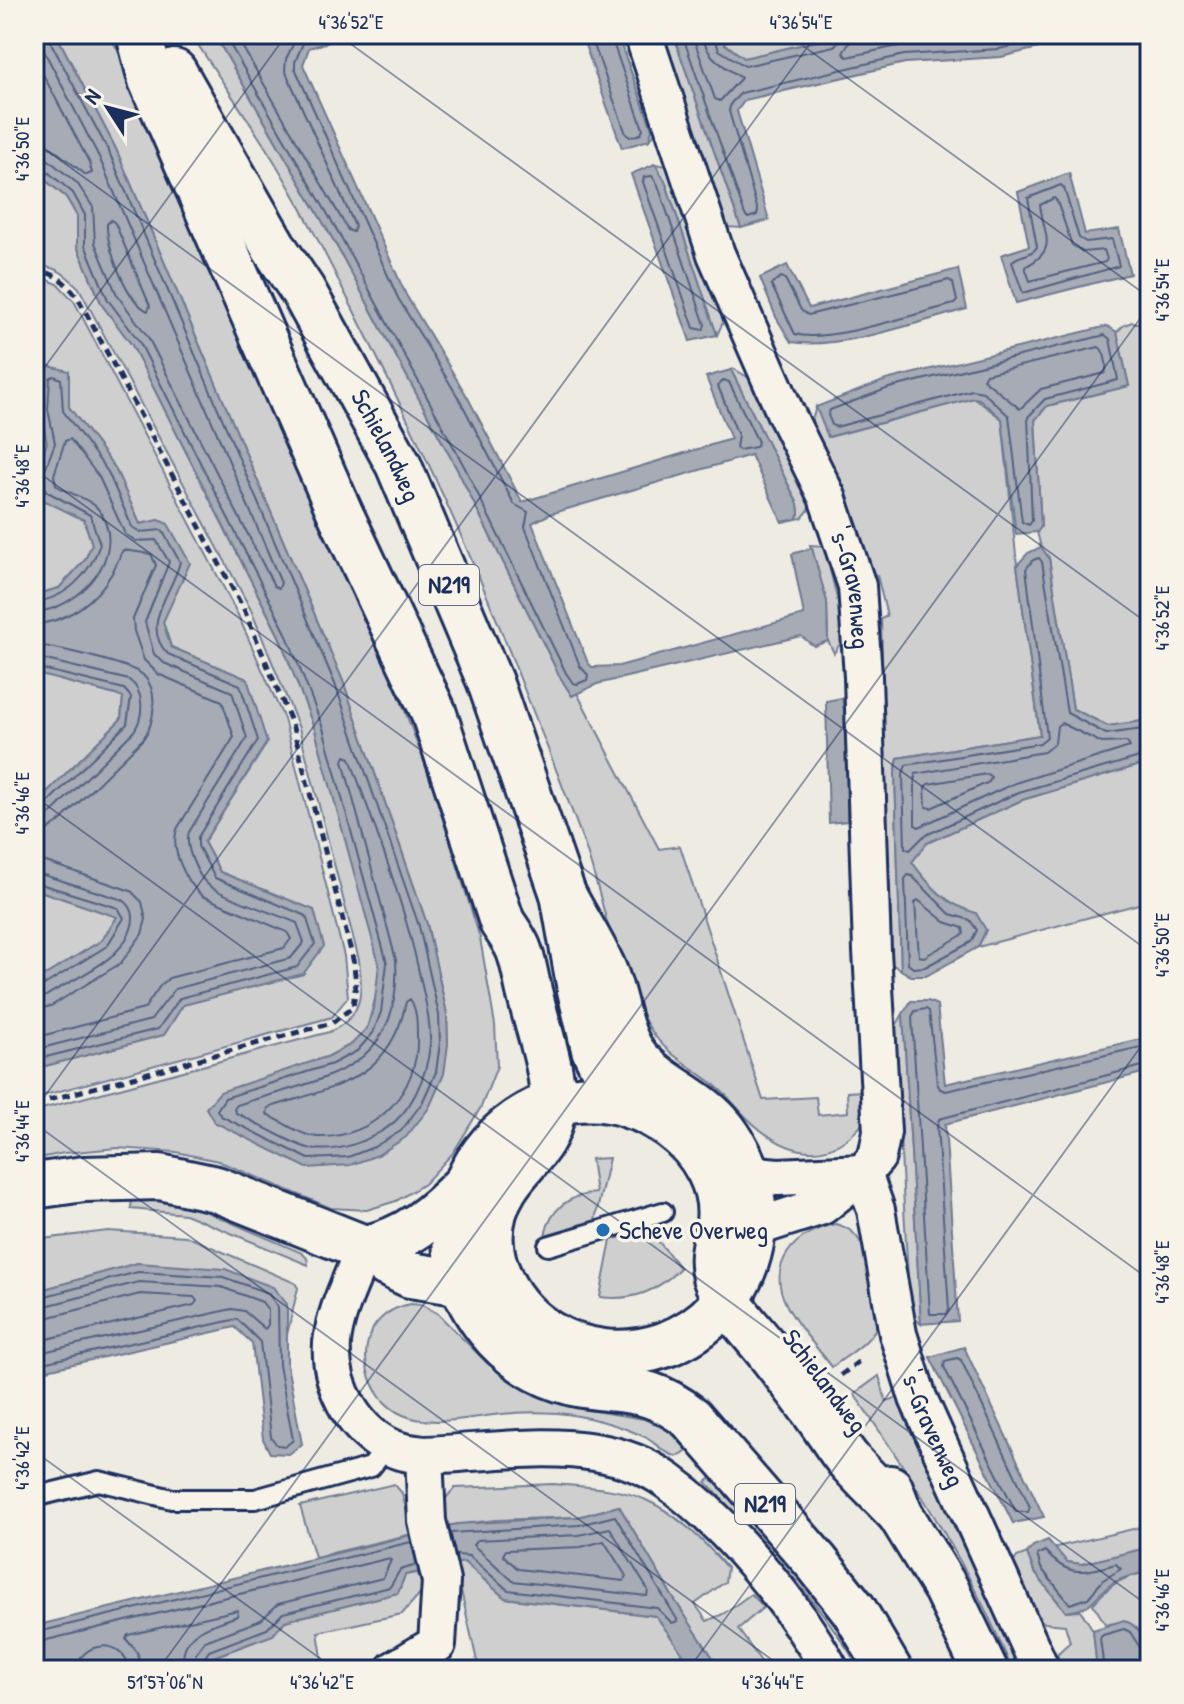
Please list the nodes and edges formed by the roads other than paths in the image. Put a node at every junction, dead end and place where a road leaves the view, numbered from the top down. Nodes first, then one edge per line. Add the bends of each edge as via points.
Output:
1 (140, 34) edge
2 (643, 34) edge
3 (563, 894) junction
4 (502, 922) junction
5 (553, 1105) junction
6 (633, 1107) junction
7 (505, 1130) junction
8 (697, 1152) junction
9 (863, 1173) junction
10 (746, 1174) junction
11 (466, 1184) junction
12 (34, 1186) edge
13 (663, 1212) dead end
14 (752, 1244) junction
15 (548, 1246) dead end
16 (364, 1248) junction
17 (463, 1283) junction
18 (727, 1298) junction
19 (517, 1307) junction
20 (388, 1446) junction
21 (424, 1455) junction
22 (34, 1497) edge
23 (900, 1514) junction
24 (394, 1670) edge
25 (830, 1670) edge
26 (889, 1670) edge
27 (985, 1670) edge
28 (1041, 1670) edge

1 - 3 main road, Schielandweg / N219 via 171,65 398,464 490,682
1 - 4 main road, Schielandweg / N219 via 157,94 340,513 433,711
2 - 9 street, 's-Gravenweg via 716,254 827,497 857,586 882,1132 877,1157
3 - 6 main road, Schielandweg / N219 via 594,1049 609,1080
3 - 10 main road, Schielandweg / N219 via 605,973 632,1051 715,1120
4 - 5 main road, Schielandweg / N219 via 519,949
4 - 7 main road, Schielandweg / N219 via 498,961 522,1079 520,1100
5 - 6 main road, N219 via 593,1100
5 - 7 main road, N219 via 527,1114
5 - 19 main road, N219 via 549,1127 498,1201 491,1229 496,1272
6 - 8 main road, N219 via 671,1127
7 - 11 main road, N219 via 484,1152
8 - 10 main road, N219
8 - 18 main road, N219 via 717,1192 720,1210 712,1258
9 - 10 street
9 - 14 street, 's-Gravenweg via 822,1206 763,1225
9 - 28 street, 's-Gravenweg via 876,1210 898,1334 918,1398
10 - 14 main road, N219 via 755,1215
11 - 16 main road via 411,1230 384,1245
11 - 17 main road, N219 via 454,1238
12 - 16 main road via 160,1177 216,1189
13 - 15 lane
14 - 18 main road, N219
14 - 23 main road, Schielandweg / N219 via 754,1277 762,1294 873,1445
16 - 17 main road via 410,1275
16 - 20 street via 332,1342 334,1375 351,1413
17 - 19 main road, N219 via 491,1290
17 - 26 main road, N219 via 490,1331 520,1359 557,1378 651,1394 691,1418 844,1598
18 - 19 main road, N219 via 683,1336 642,1351 614,1353 560,1340
18 - 23 main road, Schielandweg / N219 via 849,1460
20 - 21 street
20 - 22 lane via 371,1467 255,1499 172,1499 99,1481
21 - 24 street via 427,1521 441,1581 437,1644
21 - 25 street via 569,1448 645,1468 696,1504 746,1555 777,1590
23 - 27 main road, Schielandweg / N219 via 946,1589

